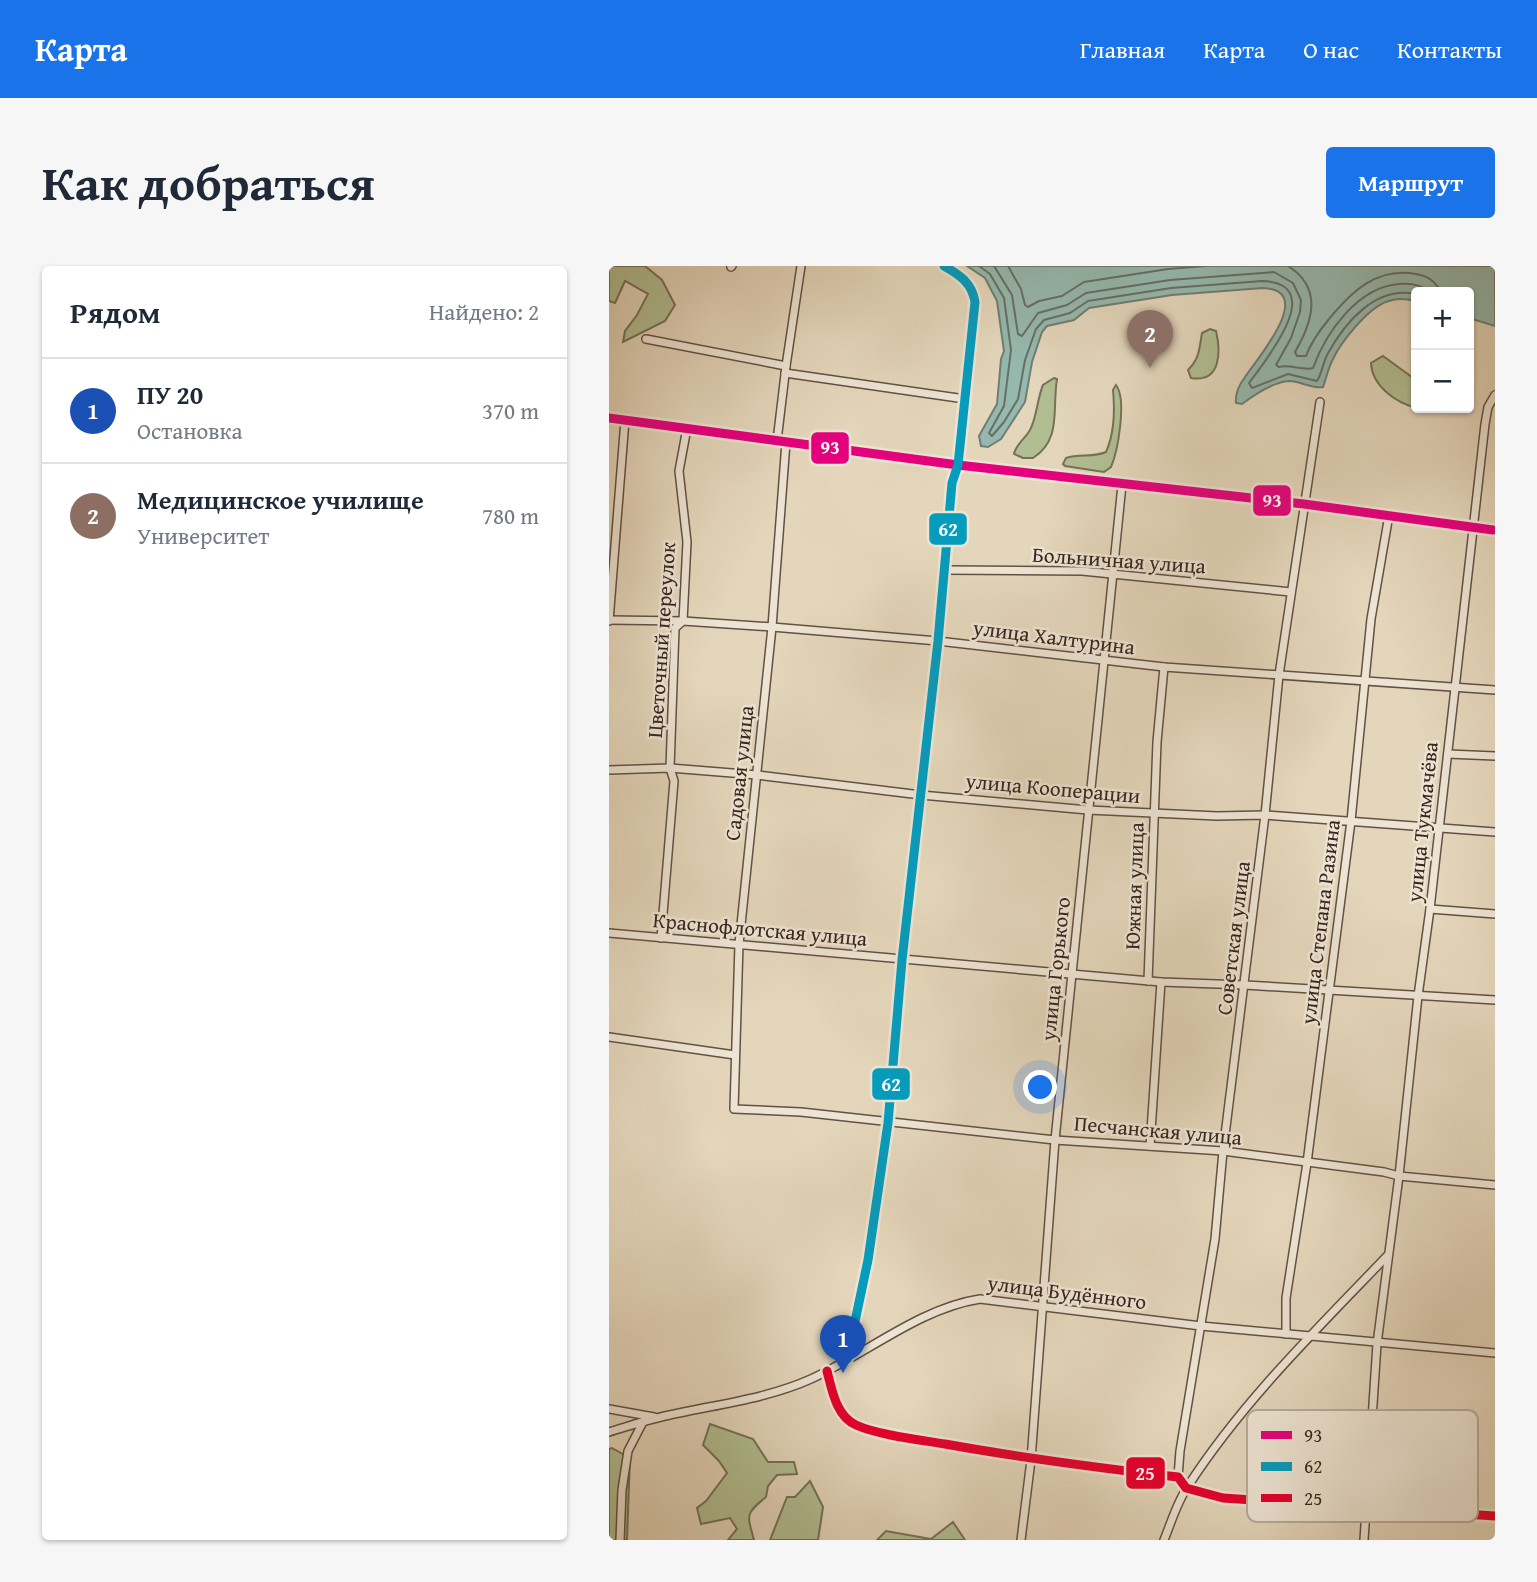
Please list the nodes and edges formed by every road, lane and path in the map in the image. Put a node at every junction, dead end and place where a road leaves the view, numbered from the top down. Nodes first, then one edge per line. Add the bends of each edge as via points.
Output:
1 (801, 266) edge
2 (944, 266) edge
3 (646, 339) dead end
4 (785, 369) junction
5 (1495, 395) edge
6 (965, 398) junction
7 (1320, 402) dead end
8 (611, 420) edge
9 (625, 420) junction
10 (687, 428) junction
11 (782, 442) junction
12 (958, 465) junction
13 (1122, 485) junction
14 (1304, 504) junction
15 (1389, 515) junction
16 (1472, 529) junction
17 (1495, 530) edge
18 (944, 570) junction
19 (1112, 573) junction
20 (1291, 592) junction
21 (609, 621) edge
22 (683, 621) junction
23 (772, 626) junction
24 (938, 641) junction
25 (1104, 662) junction
26 (1164, 667) junction
27 (1279, 675) junction
28 (1364, 681) junction
29 (1454, 688) junction
30 (1495, 690) edge
31 (1448, 754) junction
32 (1495, 756) edge
33 (670, 768) junction
34 (609, 770) edge
35 (757, 775) junction
36 (921, 795) junction
37 (1088, 810) junction
38 (1155, 814) junction
39 (1265, 815) junction
40 (1351, 821) junction
41 (1440, 828) junction
42 (1495, 832) edge
43 (1430, 909) junction
44 (1495, 914) edge
45 (609, 933) edge
46 (661, 938) junction
47 (739, 944) junction
48 (901, 960) junction
49 (1072, 974) junction
50 (1148, 981) junction
51 (1160, 982) junction
52 (1245, 985) junction
53 (1329, 991) junction
54 (1418, 996) junction
55 (1495, 1000) edge
56 (609, 1037) edge
57 (735, 1055) junction
58 (734, 1109) joint
59 (888, 1122) junction
60 (1055, 1140) junction
61 (1150, 1146) junction
62 (1223, 1151) junction
63 (1307, 1163) junction
64 (1399, 1176) junction
65 (1495, 1185) edge
66 (1388, 1255) junction
67 (1042, 1306) junction
68 (1201, 1326) junction
69 (1286, 1334) junction
70 (1309, 1336) junction
71 (1377, 1343) junction
72 (1495, 1353) edge
73 (848, 1359) junction
74 (827, 1371) junction
75 (609, 1409) edge
76 (1373, 1410) edge
77 (658, 1418) junction
78 (643, 1422) junction
79 (609, 1432) edge
80 (1031, 1460) junction
81 (1178, 1477) junction
82 (1186, 1488) junction
83 (1247, 1500) edge
84 (1366, 1522) edge
85 (621, 1540) edge
86 (1021, 1540) edge
87 (1164, 1540) edge
88 (1364, 1540) edge

1 - 4 street, Садовая улица
2 - 6 street via 974,292
3 - 4 street
4 - 6 street
4 - 11 street, Садовая улица
5 - 16 street, улица Тукмачёва via 1485,424
6 - 12 street
7 - 14 street, Советская улица
8 - 9 street
9 - 10 street
9 - 21 street
10 - 11 street
10 - 22 street, Цветочный переулок via 680,471 687,542
11 - 12 street
11 - 23 street, Садовая улица
12 - 13 street
12 - 18 street via 952,482
13 - 14 street
13 - 19 street, улица Горького
14 - 15 street
14 - 20 street, Советская улица
15 - 16 street
15 - 28 street, улица Степана Разина
16 - 17 street
16 - 29 street, улица Тукмачёва
18 - 19 street, Больничная улица
18 - 24 street
19 - 20 street, Больничная улица
19 - 25 street, улица Горького
20 - 27 street, Советская улица
21 - 22 street, улица Халтурина
22 - 23 street, улица Халтурина
22 - 33 street, Цветочный переулок via 675,628
23 - 24 street, улица Халтурина
23 - 35 street, Садовая улица
24 - 25 street, улица Халтурина
24 - 36 street
25 - 26 street, улица Халтурина
25 - 37 street, улица Горького
26 - 27 street, улица Халтурина
26 - 38 street, Южная улица
27 - 28 street, улица Халтурина
27 - 39 street, Советская улица
28 - 29 street, улица Халтурина
28 - 40 street, улица Степана Разина
29 - 30 street, улица Халтурина
29 - 31 street, улица Тукмачёва
31 - 32 street
31 - 41 street, улица Тукмачёва
33 - 34 street, улица Кооперации
33 - 35 street, улица Кооперации
33 - 46 street, Цветочный переулок via 674,781
35 - 36 street, улица Кооперации
35 - 47 street, Садовая улица
36 - 37 street, улица Кооперации
36 - 48 street
37 - 38 street, улица Кооперации
37 - 49 street, улица Горького
38 - 39 street, улица Кооперации
38 - 50 street, Южная улица
39 - 40 street, улица Кооперации
39 - 52 street, Советская улица
40 - 41 street, улица Кооперации
40 - 53 street, улица Степана Разина
41 - 42 street, улица Кооперации
41 - 43 street, улица Тукмачёва
43 - 44 street
43 - 54 street, улица Тукмачёва
45 - 46 street, Краснофлотская улица
46 - 47 street, Краснофлотская улица
47 - 48 street, Краснофлотская улица
47 - 57 street, Садовая улица
48 - 49 street, Краснофлотская улица
48 - 59 street
49 - 50 street, Краснофлотская улица
49 - 60 street, улица Горького
50 - 51 street, Краснофлотская улица
51 - 52 street, Краснофлотская улица
51 - 61 street
52 - 53 street, Краснофлотская улица
52 - 62 street, Советская улица
53 - 54 street, Краснофлотская улица
53 - 63 street, улица Степана Разина
54 - 55 street, Краснофлотская улица
54 - 64 street, улица Тукмачёва
56 - 57 street
57 - 58 street, Садовая улица
58 - 59 street, Песчанская улица
59 - 60 street, Песчанская улица
59 - 73 street
60 - 61 street, Песчанская улица
60 - 67 street, улица Горького
61 - 62 street, Песчанская улица
62 - 63 street, Песчанская улица
62 - 68 street, Советская улица
63 - 64 street, Песчанская улица
63 - 69 street, улица Степана Разина via 1286,1298
64 - 65 street, Песчанская улица
64 - 66 street, улица Тукмачёва
66 - 70 street
66 - 71 street, улица Тукмачёва
67 - 68 street, улица Будённого
67 - 73 street, улица Будённого via 965,1301
67 - 80 street, улица Горького
68 - 69 street, улица Будённого
68 - 81 street, Советская улица
69 - 70 street, улица Будённого
70 - 71 street, улица Будённого
70 - 82 street via 1235,1421
71 - 72 street, улица Будённого
71 - 76 street, улица Тукмачёва
73 - 74 street, улица Будённого
74 - 77 street, улица Будённого via 775,1392
74 - 80 street via 839,1408 856,1425
75 - 77 street
77 - 78 street, улица Будённого
78 - 79 street, улица Будённого
78 - 85 street via 628,1451
80 - 81 street
80 - 86 street, улица Горького
81 - 82 street
82 - 83 street
82 - 87 street
84 - 88 street, улица Тукмачёва

